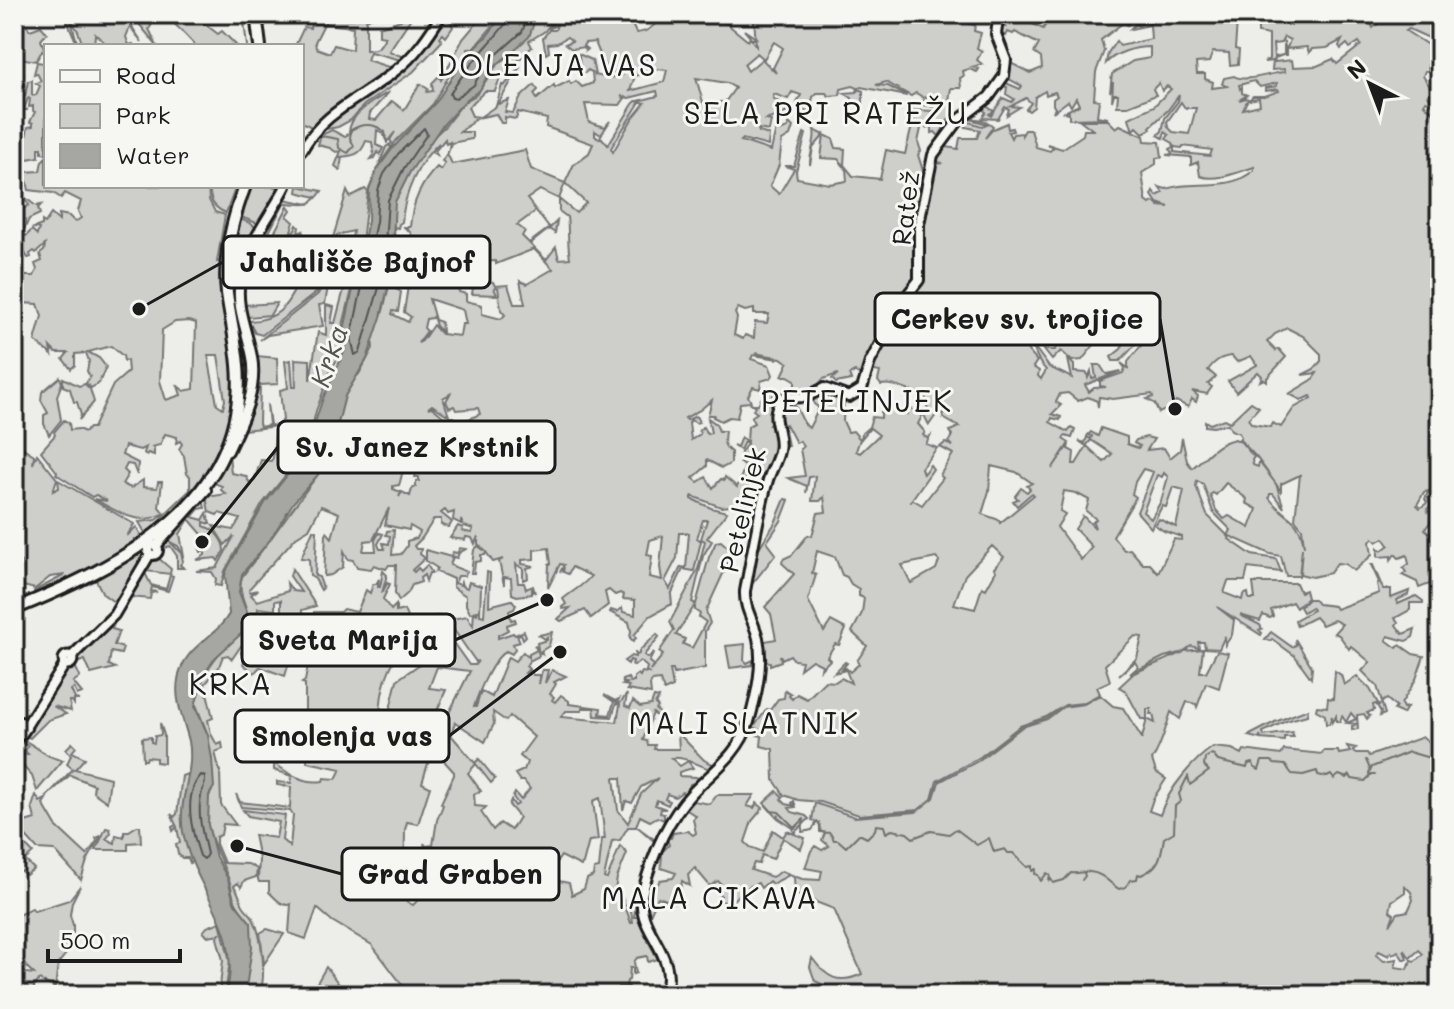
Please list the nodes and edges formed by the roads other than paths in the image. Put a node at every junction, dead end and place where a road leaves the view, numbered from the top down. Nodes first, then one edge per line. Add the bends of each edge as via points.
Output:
1 (258, 14) edge
2 (442, 14) edge
3 (999, 14) edge
4 (262, 44) edge
5 (304, 147) edge
6 (242, 188) edge
7 (285, 188) edge
8 (886, 332) joint
9 (14, 607) edge
10 (17, 722) edge
11 (15, 734) edge
12 (665, 995) edge

1 - 4 highway
2 - 5 main road via 403,64 336,110
3 - 8 main road, Ratež via 996,34 1006,60 1004,76 989,97 959,120 933,155 919,224 919,280 892,314
6 - 9 highway via 224,257 235,368 230,422 219,455 166,527 129,551
7 - 10 main road via 240,279 239,308 253,373 246,411 220,467 153,550 114,615 68,660 32,716
8 - 12 main road, Petelinjek via 858,394 845,397 819,389 806,397 784,398 776,408 780,450 768,480 745,591 758,637 759,671 748,724 723,764 689,796 664,833 643,892 646,921 669,969
10 - 11 main road via 25,732

